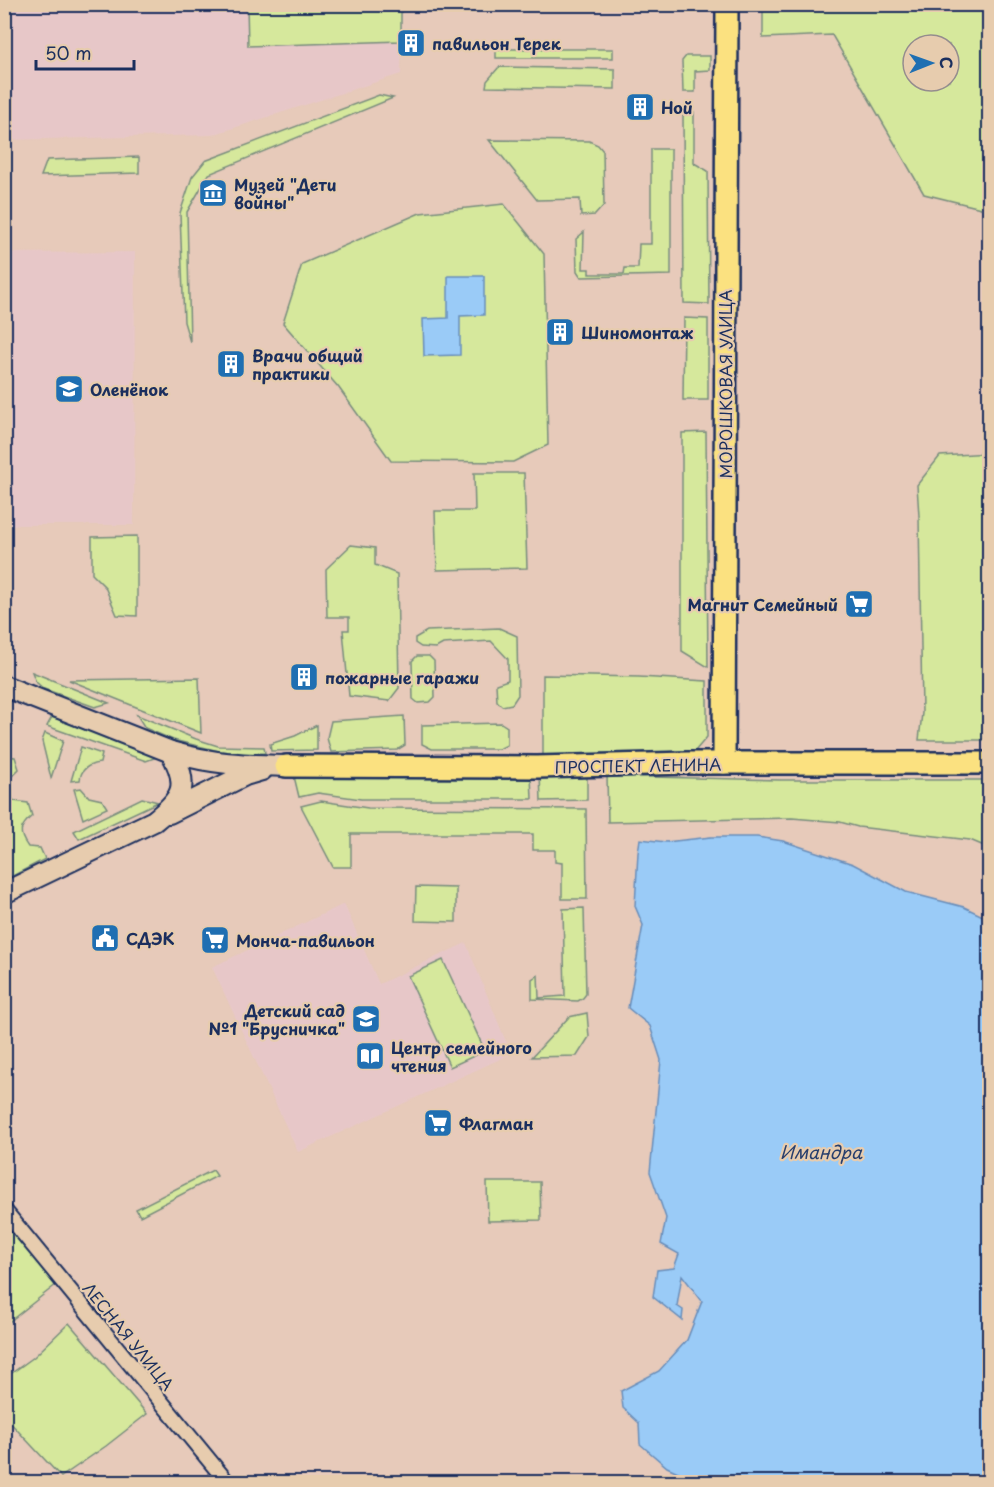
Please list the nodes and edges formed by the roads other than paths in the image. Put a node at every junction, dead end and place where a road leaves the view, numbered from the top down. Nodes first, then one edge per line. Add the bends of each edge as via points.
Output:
1 (727, 4) edge
2 (4, 686) edge
3 (171, 752) junction
4 (990, 762) edge
5 (724, 763) junction
6 (286, 765) junction
7 (153, 821) junction
8 (7, 891) edge
9 (4, 1210) edge
10 (227, 1482) edge

1 - 5 main road, МОРОШКОВАЯ УЛИЦА
2 - 3 main road, ПРОСПЕКТ ЛЕНИНА
3 - 6 main road, ПРОСПЕКТ ЛЕНИНА via 230,765
3 - 7 main road via 181,772 180,795
4 - 5 main road, ПРОСПЕКТ ЛЕНИНА
5 - 6 main road, ПРОСПЕКТ ЛЕНИНА via 537,767
6 - 7 main road, ПРОСПЕКТ ЛЕНИНА via 245,775
7 - 8 main road, ПРОСПЕКТ ЛЕНИНА
9 - 10 street, ЛЕСНАЯ УЛИЦА

